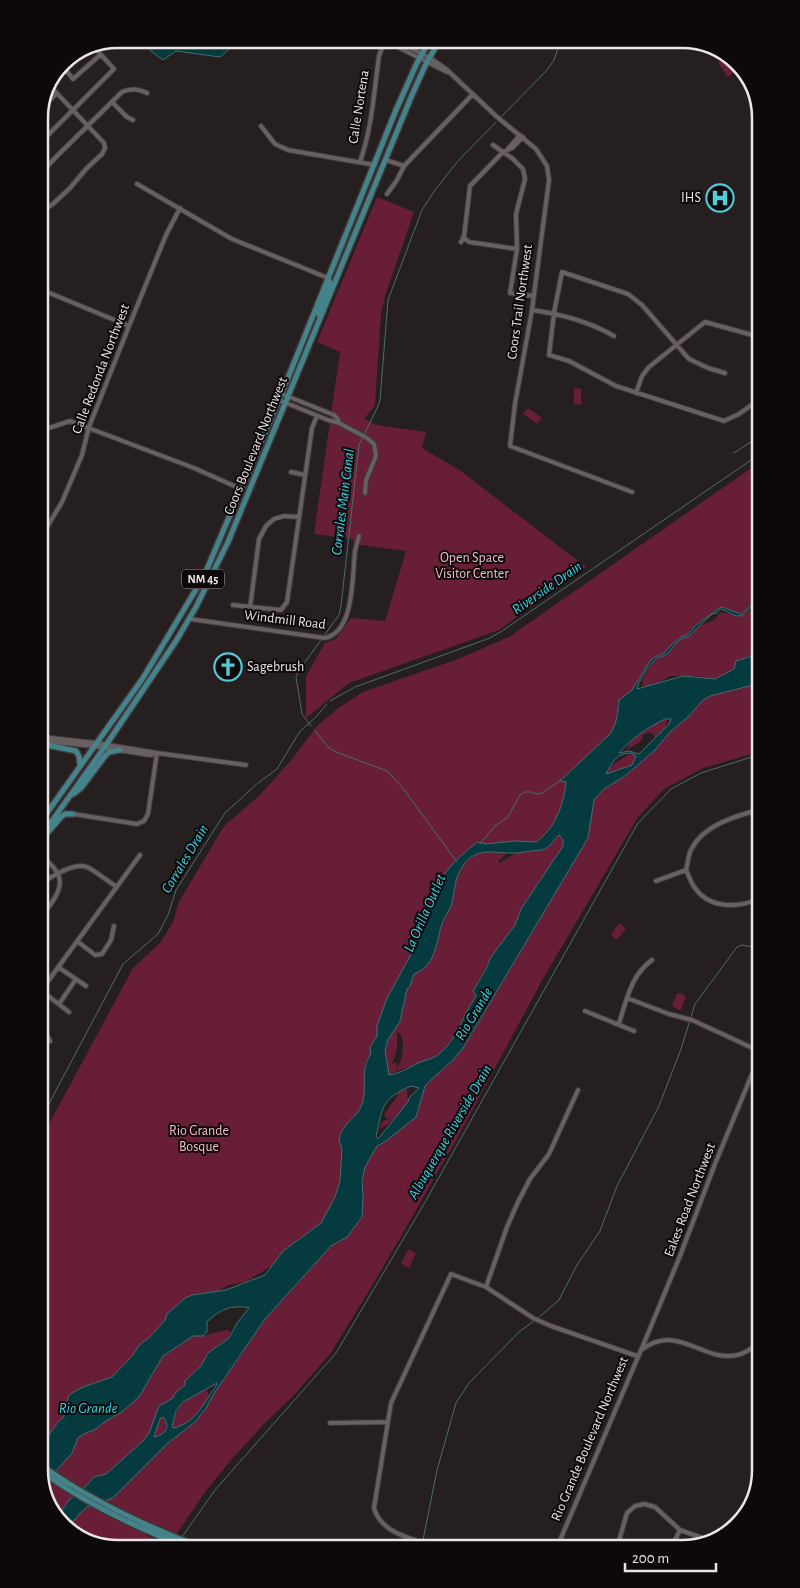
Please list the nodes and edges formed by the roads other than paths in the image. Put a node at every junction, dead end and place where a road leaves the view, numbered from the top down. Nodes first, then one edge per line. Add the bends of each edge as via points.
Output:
1 (382, 48) edge
2 (400, 48) edge
3 (409, 48) edge
4 (425, 48) edge
5 (435, 48) edge
6 (97, 51) edge
7 (100, 55) junction
8 (421, 56) junction
9 (428, 60) junction
10 (66, 71) edge
11 (54, 91) edge
12 (147, 93) dead end
13 (56, 94) junction
14 (473, 94) junction
15 (50, 99) edge
16 (112, 102) junction
17 (73, 111) junction
18 (133, 120) dead end
19 (87, 126) junction
20 (261, 126) dead end
21 (48, 135) edge
22 (521, 136) junction
23 (493, 145) dead end
24 (503, 152) junction
25 (386, 160) junction
26 (360, 162) junction
27 (375, 165) junction
28 (48, 166) edge
29 (404, 166) junction
30 (137, 184) dead end
31 (387, 194) dead end
32 (48, 207) edge
33 (180, 208) junction
34 (463, 237) junction
35 (461, 242) dead end
36 (517, 249) junction
37 (328, 278) junction
38 (48, 293) edge
39 (534, 296) junction
40 (532, 310) junction
41 (554, 313) junction
42 (319, 321) junction
43 (129, 326) junction
44 (752, 335) edge
45 (614, 336) dead end
46 (677, 343) junction
47 (725, 373) dead end
48 (636, 393) junction
49 (282, 394) junction
50 (288, 396) junction
51 (279, 400) junction
52 (286, 403) junction
53 (752, 405) edge
54 (317, 416) junction
55 (339, 423) junction
56 (89, 427) junction
57 (48, 428) edge
58 (291, 472) dead end
59 (305, 475) junction
60 (241, 489) junction
61 (632, 492) dead end
62 (365, 493) dead end
63 (299, 518) junction
64 (48, 525) edge
65 (359, 536) dead end
66 (233, 605) dead end
67 (250, 608) junction
68 (190, 619) junction
69 (48, 738) edge
70 (48, 743) edge
71 (48, 744) edge
72 (95, 744) junction
73 (105, 746) junction
74 (120, 750) junction
75 (157, 753) junction
76 (80, 765) junction
77 (246, 765) dead end
78 (68, 798) junction
79 (48, 811) edge
80 (752, 812) edge
81 (73, 814) junction
82 (48, 826) edge
83 (48, 833) edge
84 (140, 855) dead end
85 (48, 861) edge
86 (686, 870) junction
87 (58, 874) junction
88 (48, 879) edge
89 (656, 880) dead end
90 (116, 887) junction
91 (752, 902) edge
92 (48, 908) edge
93 (114, 926) dead end
94 (77, 940) junction
95 (652, 960) dead end
96 (58, 967) junction
97 (76, 979) junction
98 (48, 980) edge
99 (86, 986) dead end
100 (48, 996) edge
101 (628, 998) junction
102 (59, 1004) junction
103 (585, 1011) dead end
104 (69, 1012) dead end
105 (616, 1024) junction
106 (634, 1031) dead end
107 (48, 1037) edge
108 (50, 1041) dead end
109 (752, 1047) edge
110 (752, 1076) edge
111 (578, 1090) dead end
112 (486, 1287) junction
113 (752, 1348) edge
114 (641, 1350) junction
115 (637, 1356) junction
116 (388, 1422) junction
117 (330, 1423) dead end
118 (48, 1471) edge
119 (48, 1476) edge
120 (150, 1530) junction
121 (680, 1530) junction
122 (701, 1537) edge
123 (175, 1540) edge
124 (417, 1540) edge
125 (560, 1540) edge
126 (619, 1540) edge
127 (675, 1540) edge

1 - 26 street, Calle Nortena via 367,142
2 - 8 street
3 - 8 street
4 - 8 main road, Coors Boulevard Northwest / NM 45
5 - 9 main road, Coors Boulevard Northwest / NM 45
6 - 7 street
7 - 10 street via 73,79
7 - 17 street via 114,69
8 - 9 street, Coors Trail Northwest
8 - 27 main road, Coors Boulevard Northwest / NM 45
9 - 14 street, Coors Trail Northwest via 451,74
9 - 25 main road, Coors Boulevard Northwest / NM 45
11 - 13 street
12 - 16 street via 125,90
13 - 15 street
13 - 17 street
14 - 22 street, Coors Trail Northwest
14 - 29 street
16 - 18 street
16 - 19 street
17 - 19 street
17 - 21 street
19 - 28 street
19 - 32 street via 105,148 67,192
20 - 26 street, Calle Nortena via 274,144 288,150
22 - 24 street
22 - 39 street, Coors Trail Northwest via 543,159 549,180
23 - 24 street
24 - 34 street via 470,186
24 - 36 street via 523,169 525,179 516,214
25 - 29 street
25 - 42 main road, Coors Boulevard Northwest / NM 45
26 - 27 street
27 - 37 main road, Coors Boulevard Northwest / NM 45
29 - 31 street
30 - 33 street
33 - 37 street via 232,239
33 - 43 street, Calle Redonda Northwest
34 - 35 street
34 - 36 street via 469,242
36 - 39 street via 510,293
37 - 42 main road via 330,283
37 - 49 main road, Coors Boulevard Northwest / NM 45
38 - 43 street
39 - 40 street, Coors Trail Northwest
40 - 41 street
40 - 61 street, Coors Trail Northwest via 510,446
41 - 45 street via 603,329
41 - 46 street via 562,272 628,294
41 - 48 street via 549,355 570,361
42 - 50 main road, Coors Boulevard Northwest / NM 45
43 - 56 street, Calle Redonda Northwest
44 - 46 street via 704,322
46 - 47 street via 690,359
46 - 48 street via 642,376
48 - 53 street via 724,421
49 - 50 street
49 - 51 main road, Coors Boulevard Northwest / NM 45
50 - 52 main road, Coors Boulevard Northwest / NM 45
50 - 55 street via 334,415
51 - 52 street
51 - 60 main road, Coors Boulevard Northwest / NM 45
52 - 54 street
52 - 68 main road, Coors Boulevard Northwest / NM 45 via 228,542
54 - 55 street
54 - 59 street via 312,428
55 - 62 street via 374,444 376,456 366,480
56 - 57 street via 70,421
56 - 60 street
56 - 64 street, Calle Redonda Northwest via 82,455
58 - 59 street
59 - 63 street
60 - 72 main road, Coors Boulevard Northwest / NM 45 via 204,576 142,678
63 - 67 street via 284,516 266,526 260,539
63 - 67 street via 287,602 281,610
65 - 68 street, Windmill Road via 347,616 335,635 325,638
66 - 67 street
68 - 73 main road, Coors Boulevard Northwest / NM 45
69 - 72 street
70 - 72 street
71 - 76 main road via 74,750 80,756
72 - 73 street
72 - 76 main road, Coors Boulevard Northwest / NM 45
73 - 74 street
73 - 75 street
73 - 78 main road, Coors Boulevard Northwest / NM 45
74 - 75 street via 150,755
74 - 78 main road via 109,752 81,788
75 - 77 street
75 - 81 street via 148,814 144,821 137,824
76 - 79 main road, Coors Boulevard Northwest / NM 45
78 - 81 main road via 67,807
78 - 82 main road, Coors Boulevard Northwest / NM 45
80 - 86 street via 705,831 692,848
81 - 83 main road via 61,817
84 - 90 street
85 - 87 street
86 - 89 street
86 - 91 street via 701,895 718,904 732,906
87 - 88 street
87 - 90 street via 77,866 86,867
87 - 92 street via 57,896
90 - 94 street
93 - 94 street via 111,940 102,954 96,955
94 - 96 street
95 - 101 street via 636,976
96 - 97 street
96 - 98 street
97 - 99 street
97 - 102 street
100 - 102 street
101 - 105 street
101 - 109 street via 687,1018
102 - 104 street
103 - 105 street
105 - 106 street
107 - 108 street
110 - 114 street, Eakes Road Northwest
111 - 112 street via 549,1154 518,1202
112 - 115 street via 533,1318
112 - 116 street via 451,1274 390,1403
113 - 114 street, Rio Grande Boulevard Northwest via 732,1356 672,1340 658,1341
114 - 115 street, Rio Grande Boulevard Northwest
115 - 125 street, Rio Grande Boulevard Northwest
116 - 117 street
116 - 124 street via 374,1508 376,1517 389,1529
118 - 120 main road
119 - 120 main road via 89,1502
120 - 123 main road
121 - 122 street
121 - 126 street via 655,1507 644,1504 627,1513
121 - 127 street

